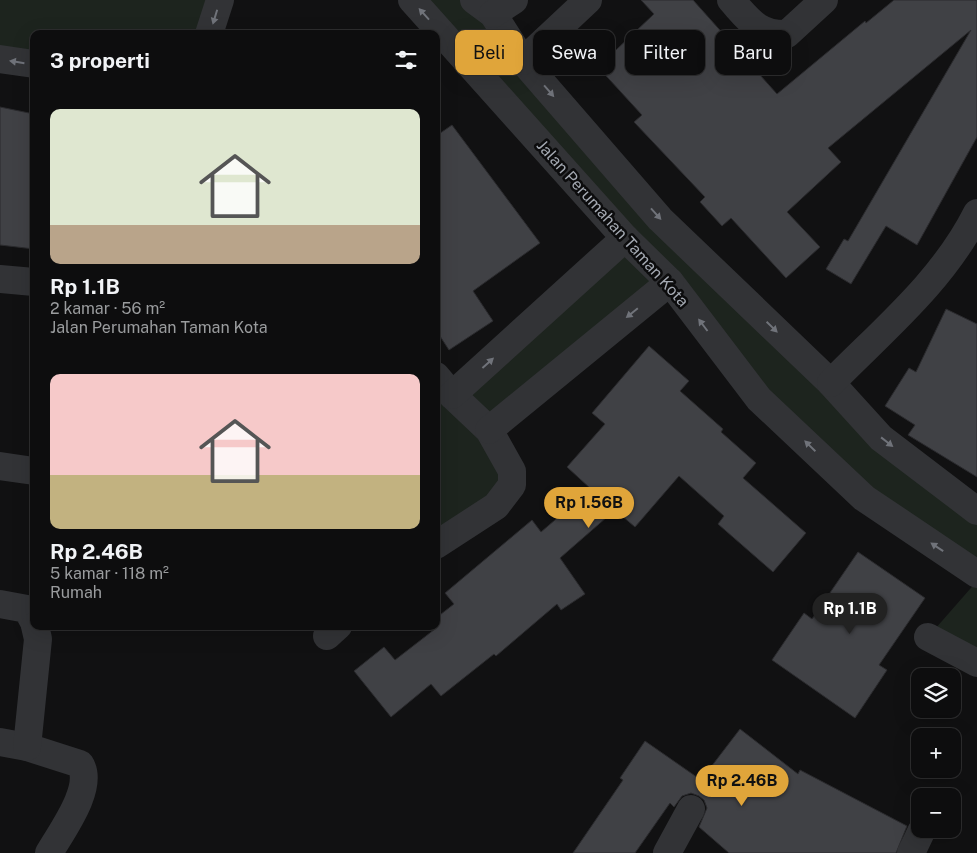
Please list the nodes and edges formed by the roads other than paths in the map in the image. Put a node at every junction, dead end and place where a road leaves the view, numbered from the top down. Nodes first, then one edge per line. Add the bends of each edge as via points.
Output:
1 (220, 0) edge
2 (412, 0) edge
3 (588, 0) edge
4 (731, 0) edge
5 (824, 0) edge
6 (494, 5) edge
7 (211, 30) edge
8 (439, 30) edge
9 (507, 30) edge
10 (440, 31) edge
11 (0, 59) edge
12 (523, 62) joint
13 (30, 63) edge
14 (977, 213) edge
15 (626, 238) junction
16 (0, 280) edge
17 (30, 282) edge
18 (670, 282) junction
19 (831, 383) junction
20 (444, 386) edge
21 (490, 430) junction
22 (0, 466) edge
23 (30, 471) edge
24 (977, 512) edge
25 (440, 542) edge
26 (977, 574) edge
27 (0, 604) edge
28 (30, 615) edge
29 (36, 630) edge
30 (928, 638) dead end
31 (977, 663) edge
32 (0, 742) edge
33 (28, 747) junction
34 (691, 809) dead end
35 (49, 853) edge
36 (667, 853) edge

1 -> 7 street
8 -> 2 street, Jalan Perumahan Taman Kota
3 - 12 street
4 - 5 street via 758,28 772,34 787,34
6 - 9 street
15 -> 10 street, Jalan Perumahan Taman Kota
13 -> 11 street
12 -> 19 street via 660,219
14 - 19 street via 941,272
15 - 18 street, Jalan Perumahan Taman Kota
20 -> 15 street
16 - 17 street
18 -> 21 street
26 -> 18 street, Jalan Perumahan Taman Kota via 864,498 759,399
19 -> 24 street via 881,438
20 - 21 street
21 - 25 street via 512,471 512,485 496,506
22 - 23 street
27 - 28 street via 27,609
29 - 33 street via 38,639
30 - 31 street
32 - 33 street
33 - 35 street via 80,764 84,772 82,795
34 - 36 street

